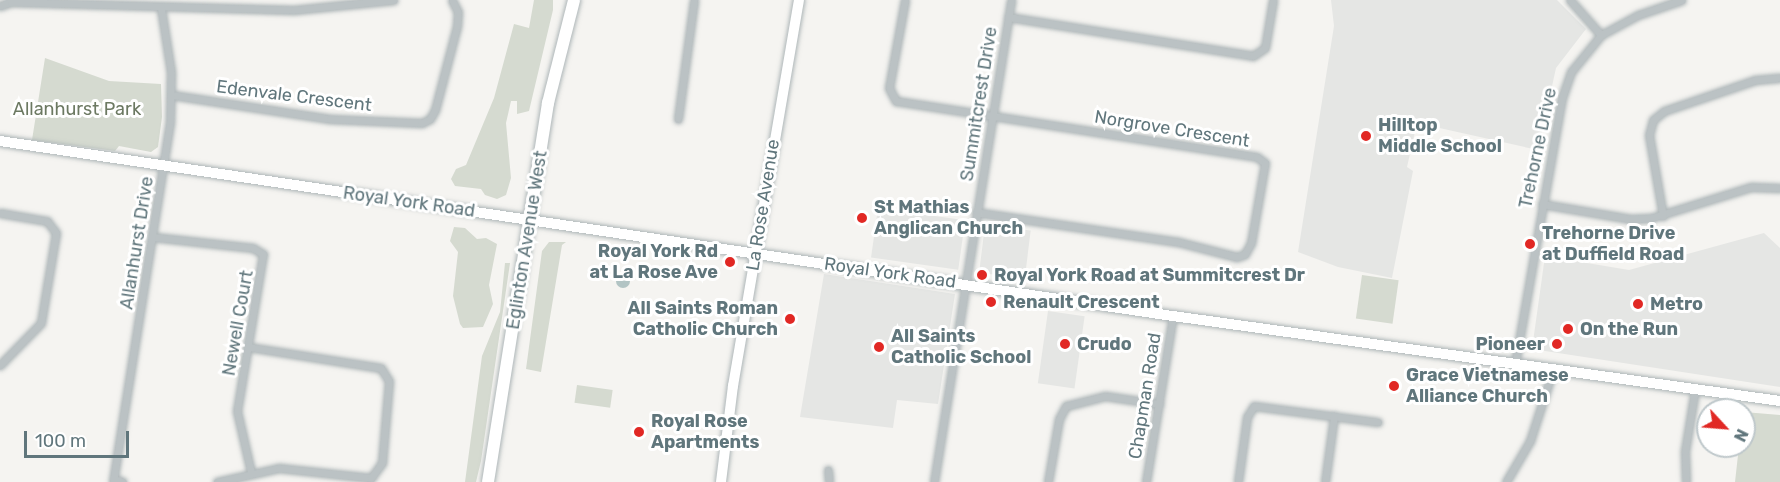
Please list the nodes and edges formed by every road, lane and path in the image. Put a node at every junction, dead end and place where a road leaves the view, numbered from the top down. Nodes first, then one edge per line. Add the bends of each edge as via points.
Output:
1 (394, 0) edge
2 (452, 0) edge
3 (574, 0) edge
4 (694, 0) edge
5 (799, 0) edge
6 (905, 0) edge
7 (1011, 0) edge
8 (1273, 0) edge
9 (1570, 0) edge
10 (1682, 0) edge
11 (0, 6) edge
12 (161, 8) junction
13 (1008, 17) junction
14 (1601, 35) junction
15 (1780, 78) edge
16 (172, 95) junction
17 (992, 117) junction
18 (678, 119) dead end
19 (0, 141) edge
20 (164, 165) junction
21 (1780, 189) edge
22 (1542, 204) junction
23 (976, 212) junction
24 (0, 213) edge
25 (1663, 216) junction
26 (529, 220) junction
27 (153, 237) junction
28 (755, 254) junction
29 (964, 284) junction
30 (1173, 316) junction
31 (248, 347) junction
32 (1515, 364) junction
33 (0, 365) edge
34 (1553, 370) junction
35 (1695, 390) junction
36 (1780, 401) edge
37 (1159, 404) junction
38 (1334, 416) junction
39 (1378, 422) dead end
40 (828, 470) dead end
41 (251, 472) junction
42 (114, 481) edge
43 (123, 482) edge
44 (217, 482) edge
45 (488, 482) edge
46 (721, 482) edge
47 (829, 482) edge
48 (934, 482) edge
49 (1048, 482) edge
50 (1146, 482) edge
51 (1238, 482) edge
52 (1325, 482) edge
53 (1506, 482) edge
54 (1686, 482) edge

1 - 12 street via 294,10
2 - 16 street, Edenvale Crescent via 458,12 456,26 435,110 422,123 330,119
3 - 26 main road, Eglinton Avenue West via 548,103
4 - 18 street
5 - 28 main road, La Rose Avenue
6 - 17 street, Norgrove Crescent via 889,88 892,99
7 - 13 street, Summitcrest Drive
8 - 13 street via 1264,48 1253,56
9 - 14 street
10 - 14 street, Trehorne Drive via 1638,15
11 - 12 street via 11,2
12 - 16 street, Allanhurst Drive
13 - 17 street, Summitcrest Drive
14 - 22 street, Trehorne Drive via 1577,63 1565,89
15 - 25 street via 1755,80 1664,111 1653,120 1649,135
16 - 20 street, Allanhurst Drive
17 - 23 street, Summitcrest Drive
17 - 23 street, Norgrove Crescent via 1257,157 1263,160 1264,167 1250,248 1237,257 1178,242
19 - 20 main road, Royal York Road
20 - 26 main road, Royal York Road
20 - 27 street, Allanhurst Drive
21 - 25 street via 1751,188
22 - 25 street via 1631,219
22 - 32 street, Trehorne Drive
23 - 29 street, Summitcrest Drive
24 - 33 street via 47,221 56,233 41,323
26 - 28 main road, Royal York Road
26 - 45 main road, Eglinton Avenue West
27 - 31 street, Newell Court via 260,250 264,259
27 - 42 street, Allanhurst Drive
28 - 29 main road, Royal York Road
28 - 46 main road, La Rose Avenue
29 - 30 main road, Royal York Road
29 - 48 street
30 - 32 main road, Royal York Road
30 - 37 street, Chapman Road
31 - 41 street, Newell Court via 237,411
31 - 41 street via 375,366 386,372 389,381 382,463 374,476 286,468
32 - 34 main road, Royal York Road
34 - 35 main road, Royal York Road
34 - 53 street via 1530,441
35 - 36 main road, Royal York Road
35 - 54 street via 1685,451
37 - 49 street via 1104,396 1066,406 1059,419
37 - 50 street, Chapman Road
38 - 39 street
38 - 51 street via 1254,406 1247,417
38 - 52 street
40 - 47 street
41 - 44 street
42 - 43 street

